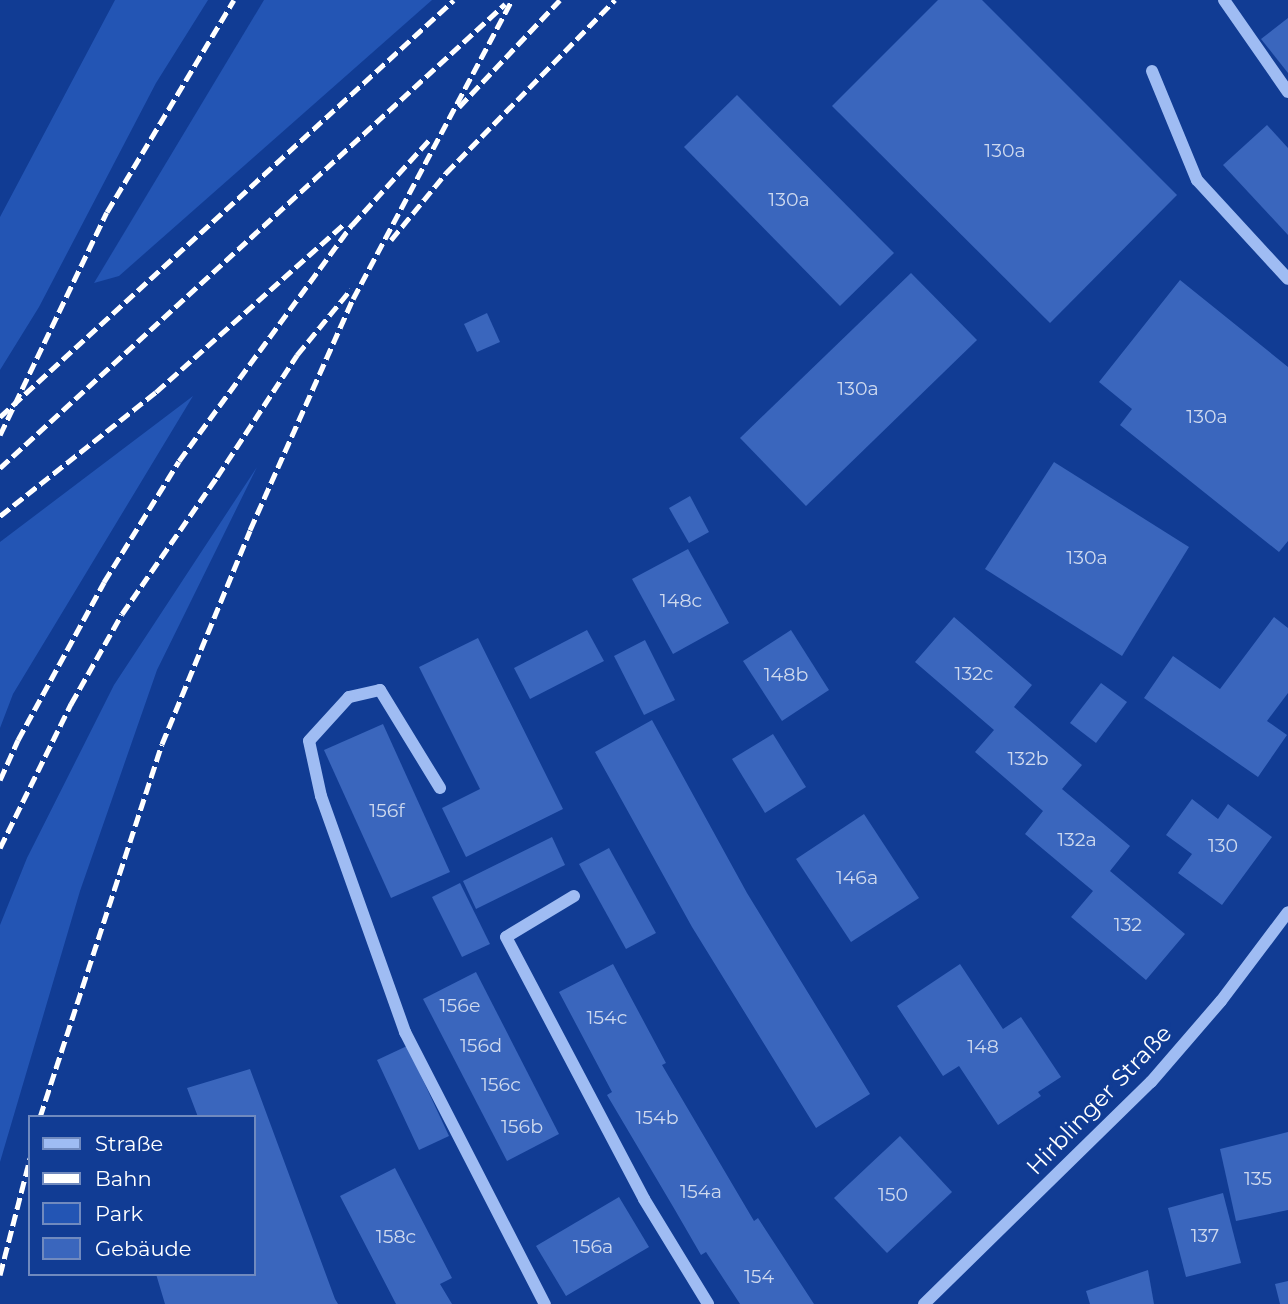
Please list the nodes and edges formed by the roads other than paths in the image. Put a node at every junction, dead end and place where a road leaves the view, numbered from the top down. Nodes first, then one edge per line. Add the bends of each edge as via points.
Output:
1 (1224, 0) edge
2 (1152, 71) dead end
3 (1288, 92) edge
4 (1288, 279) edge
5 (440, 789) dead end
6 (573, 896) dead end
7 (1288, 912) edge
8 (545, 1304) edge
9 (708, 1304) edge
10 (924, 1304) edge

1 - 3 street
2 - 4 street via 1198,180
5 - 8 street via 380,690 349,697 309,741 321,796 405,1032
6 - 9 street via 506,937 644,1199
7 - 10 street, Hirblinger Straße via 1221,1001 1151,1082

